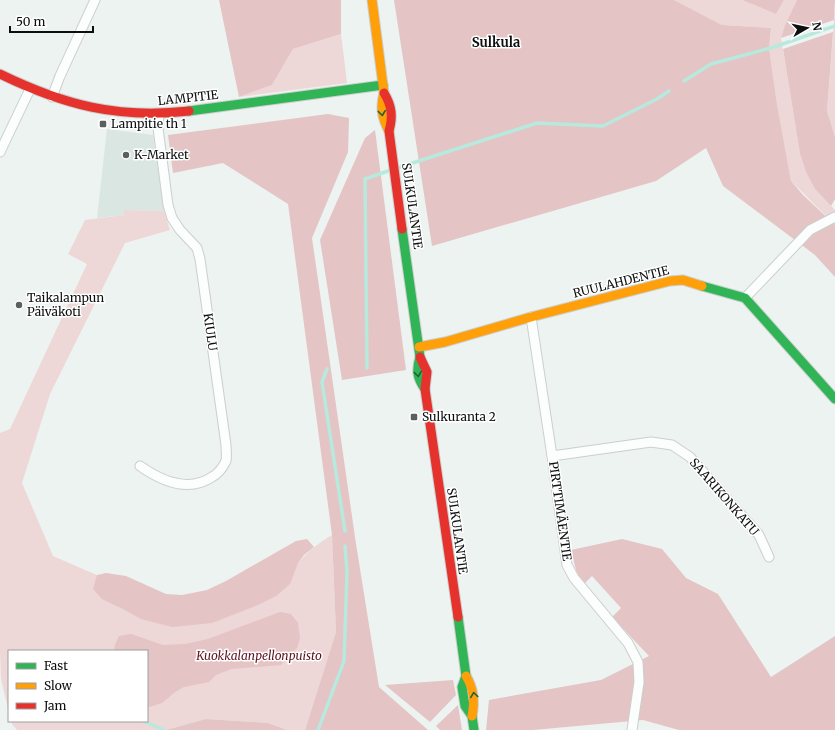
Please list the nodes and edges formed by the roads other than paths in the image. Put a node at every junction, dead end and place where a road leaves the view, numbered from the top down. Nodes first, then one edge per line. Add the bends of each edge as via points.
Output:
1 (94, 0) edge
2 (372, 0) edge
3 (0, 74) edge
4 (30, 89) junction
5 (384, 89) junction
6 (52, 97) junction
7 (159, 114) junction
8 (0, 152) edge
9 (835, 217) edge
10 (745, 298) junction
11 (530, 317) junction
12 (420, 352) junction
13 (835, 399) edge
14 (552, 456) junction
15 (140, 466) dead end
16 (769, 557) dead end
17 (474, 730) edge
18 (632, 730) edge

1 - 6 street
2 - 5 street, SULKULANTIE
3 - 4 street, LAMPITIE
4 - 6 street, LAMPITIE
4 - 8 street
5 - 7 street, LAMPITIE
5 - 12 street, SULKULANTIE via 381,104 383,122 389,131 394,162
6 - 7 street, LAMPITIE via 104,110
7 - 15 street, KIULU via 158,128 168,205 172,218 197,248 200,259 226,460 217,474 194,485 178,484 154,475
9 - 10 street via 810,230
10 - 11 street, RUULAHDENTIE via 683,280 670,281
10 - 13 street
11 - 12 street, RUULAHDENTIE
11 - 14 street, PIRTTIMÄENTIE
12 - 17 street, SULKULANTIE via 427,366 428,378 425,389 466,676 472,685 475,705 472,716
14 - 16 street, SAARIKONKATU via 651,442 672,445 690,457 759,535
14 - 18 street, PIRTTIMÄENTIE via 567,565 574,578 628,643 638,662 639,682

